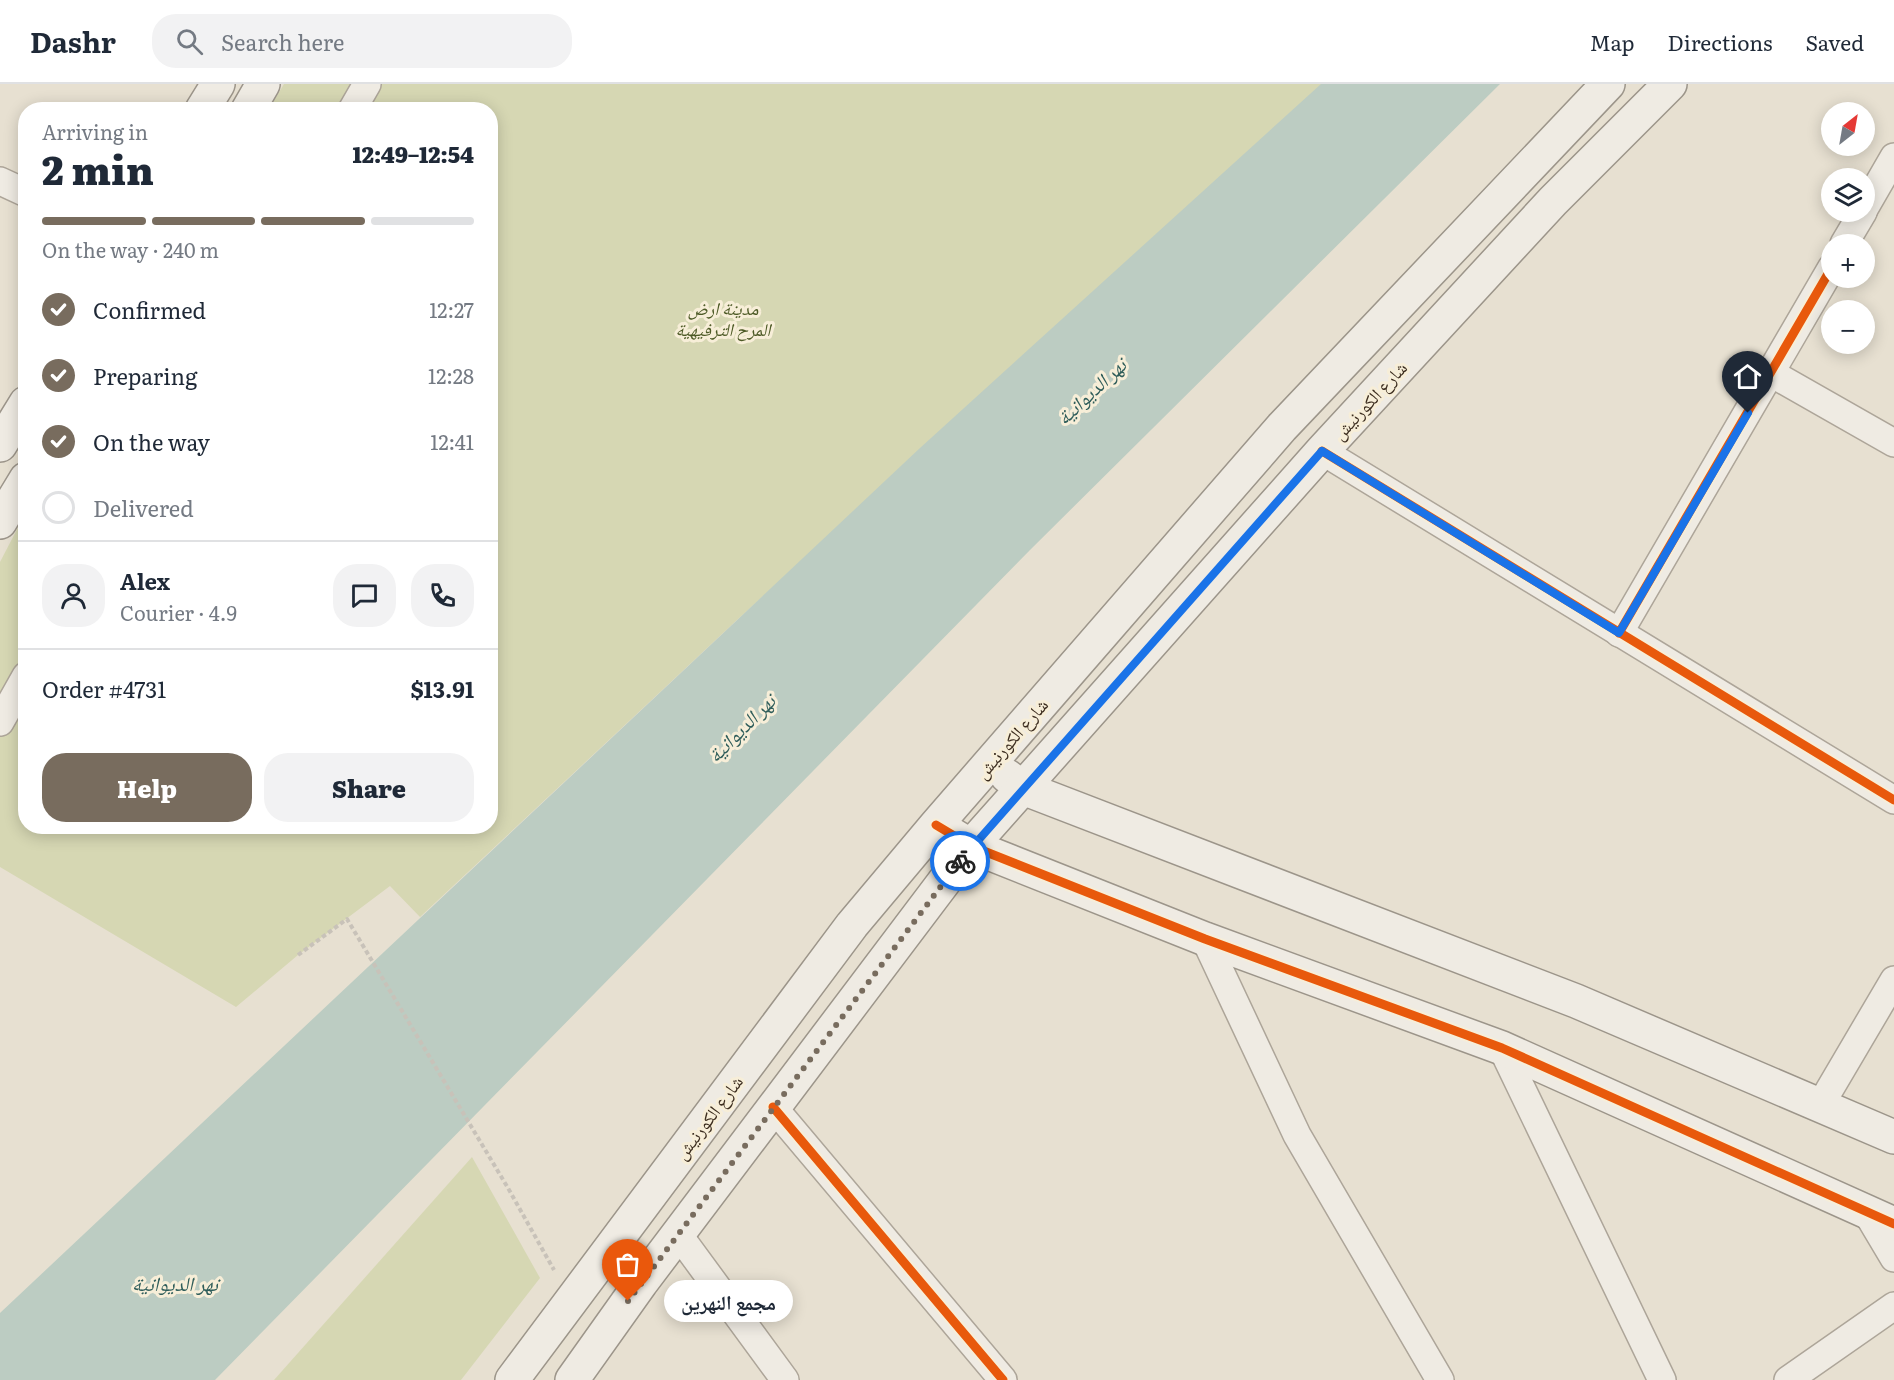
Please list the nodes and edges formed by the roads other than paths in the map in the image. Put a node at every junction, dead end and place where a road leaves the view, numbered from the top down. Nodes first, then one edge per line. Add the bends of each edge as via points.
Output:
1 (218, 84) edge
2 (263, 84) edge
3 (367, 84) edge
4 (1608, 84) edge
5 (1670, 84) edge
6 (207, 102) edge
7 (253, 102) edge
8 (357, 102) edge
9 (1894, 157) edge
10 (0, 181) edge
11 (18, 189) edge
12 (1875, 191) edge
13 (1821, 286) edge
14 (1771, 373) junction
15 (18, 416) edge
16 (1894, 443) edge
17 (0, 446) edge
18 (1322, 451) junction
19 (18, 492) edge
20 (0, 522) edge
21 (1619, 633) junction
22 (18, 690) edge
23 (0, 722) edge
24 (989, 763) junction
25 (1023, 788) junction
26 (1894, 800) edge
27 (936, 825) junction
28 (971, 846) junction
29 (1205, 939) junction
30 (1894, 980) edge
31 (1502, 1048) junction
32 (1821, 1104) junction
33 (773, 1107) junction
34 (1894, 1137) edge
35 (1880, 1218) edge
36 (678, 1234) junction
37 (1894, 1258) edge
38 (1894, 1306) edge
39 (547, 1331) junction
40 (518, 1377) edge
41 (576, 1378) edge
42 (785, 1380) edge
43 (1002, 1380) edge
44 (1440, 1380) edge
45 (1662, 1380) edge
46 (1788, 1380) edge

1 - 6 main road
2 - 7 main road
3 - 8 street
4 - 24 main road, شارع الكورنيش via 1282,427
5 - 18 main road, شارع الكورنيش via 1553,201
9 - 12 street
10 - 11 street
13 - 14 street
14 - 16 street
14 - 21 street
15 - 17 main road
18 - 21 street
18 - 25 main road, شارع الكورنيش
19 - 20 main road
21 - 26 street
22 - 23 street
24 - 25 main road
24 - 27 main road, شارع الكورنيش
25 - 28 main road, شارع الكورنيش
25 - 32 main road via 1576,1001
27 - 28 main road
27 - 39 main road, شارع الكورنيش via 852,925
28 - 29 main road
28 - 33 main road, شارع الكورنيش
29 - 31 main road
29 - 44 street via 1297,1135
30 - 32 street
31 - 35 main road
31 - 45 street
32 - 34 main road
33 - 36 main road, شارع الكورنيش
33 - 43 street
35 - 37 street
36 - 41 main road, شارع الكورنيش
36 - 42 street
38 - 46 street
39 - 40 main road, شارع الكورنيش
39 - 41 main road

